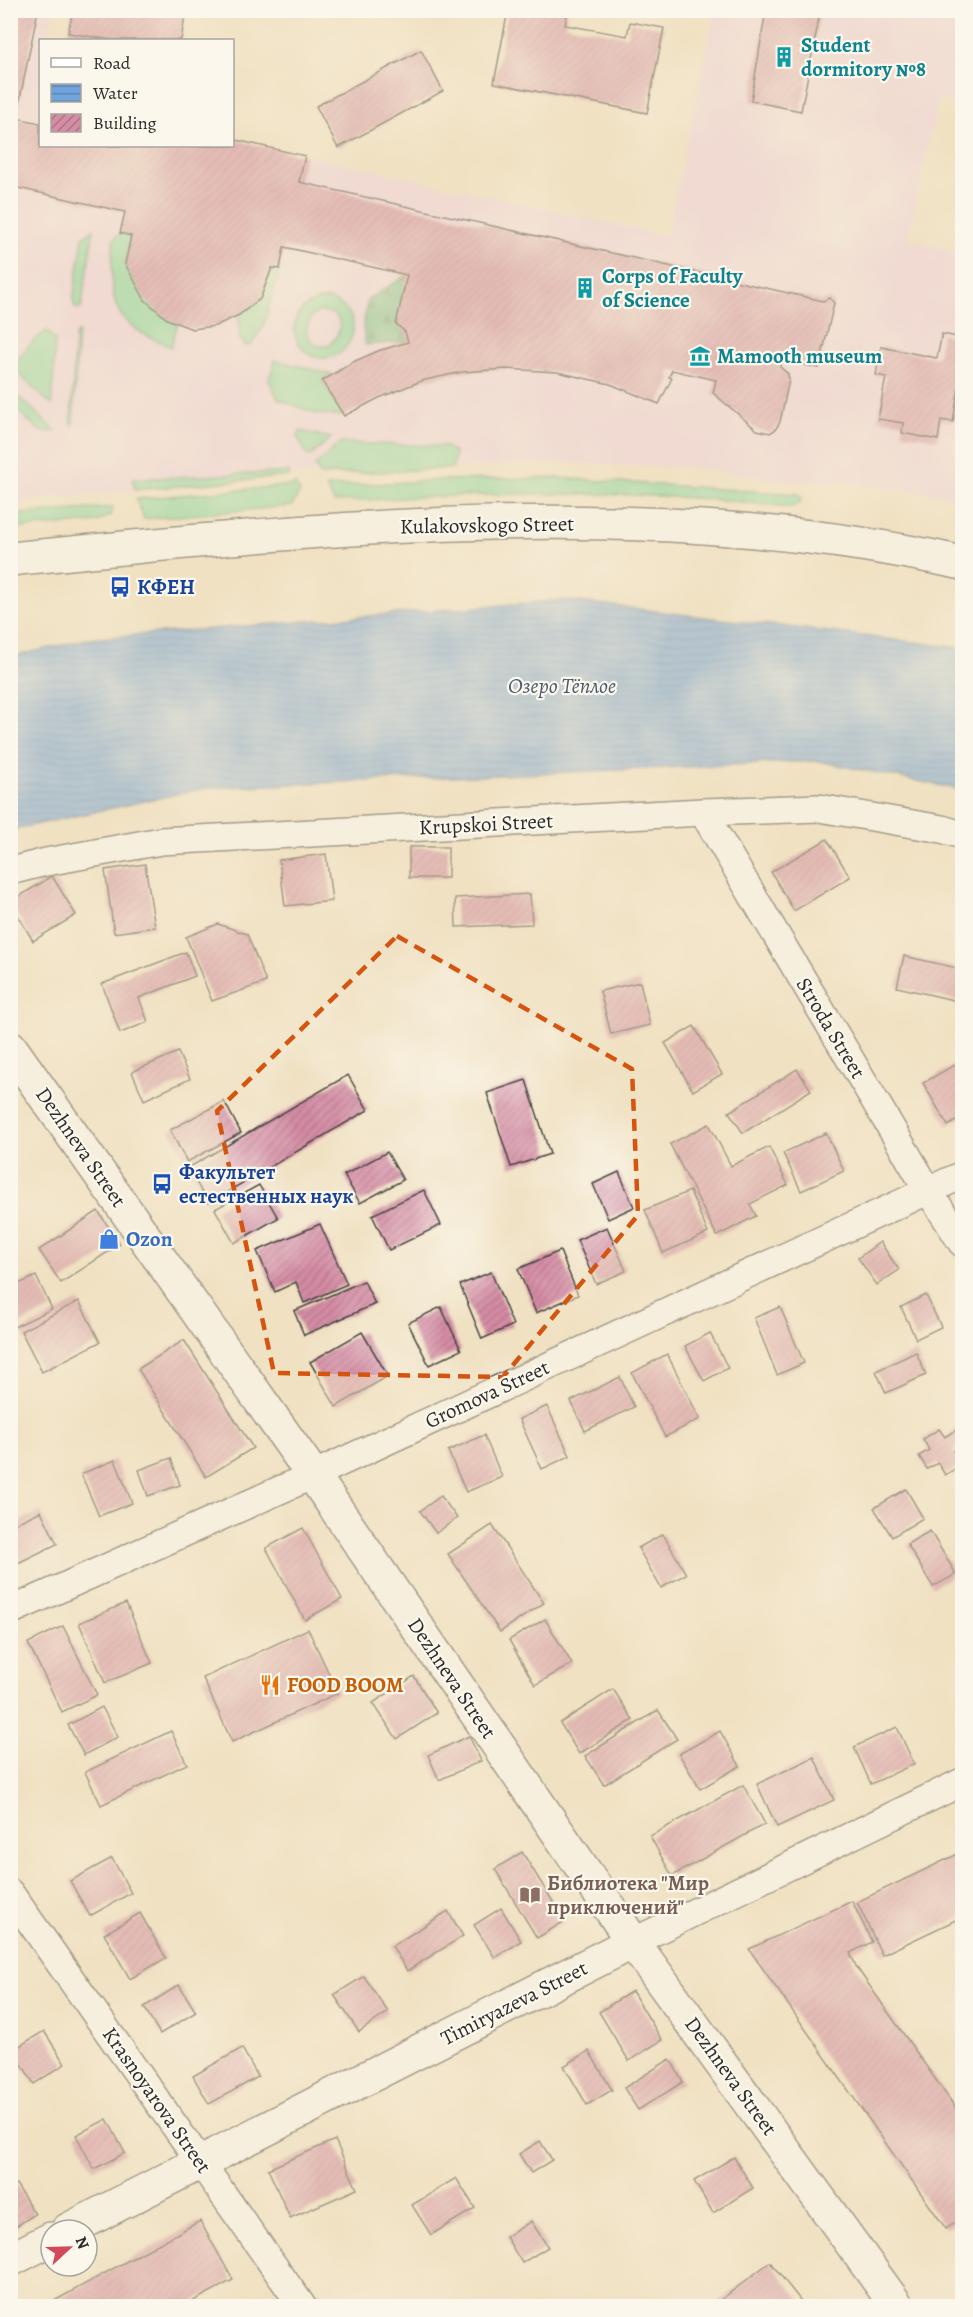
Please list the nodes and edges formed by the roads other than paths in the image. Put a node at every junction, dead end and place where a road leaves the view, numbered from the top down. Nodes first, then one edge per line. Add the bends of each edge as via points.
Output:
1 (10, 559) edge
2 (963, 563) edge
3 (703, 812) junction
4 (963, 836) edge
5 (10, 871) edge
6 (10, 1047) edge
7 (963, 1175) edge
8 (928, 1190) junction
9 (963, 1243) edge
10 (313, 1475) junction
11 (10, 1611) edge
12 (963, 1782) edge
13 (10, 1893) edge
14 (633, 1942) junction
15 (200, 2161) junction
16 (91, 2218) edge
17 (39, 2245) edge
18 (10, 2260) edge
19 (302, 2307) edge
20 (897, 2307) edge

1 - 2 main road, Kulakovskogo Street via 328,531 562,522 692,526 812,537
3 - 4 street, Krupskoi Street via 819,808
3 - 5 street, Krupskoi Street via 161,841
3 - 8 street, Stroda Street
6 - 10 main road, Dezhneva Street
7 - 8 street, Gromova Street
8 - 9 street, Stroda Street
8 - 10 street, Gromova Street
10 - 11 street, Gromova Street
10 - 14 main road, Dezhneva Street
12 - 14 street, Timiryazeva Street
13 - 15 street, Krasnoyarova Street
14 - 15 main road, Timiryazeva Street
14 - 20 main road, Dezhneva Street
15 - 16 main road, Timiryazeva Street
15 - 19 street, Krasnoyarova Street
17 - 18 main road

